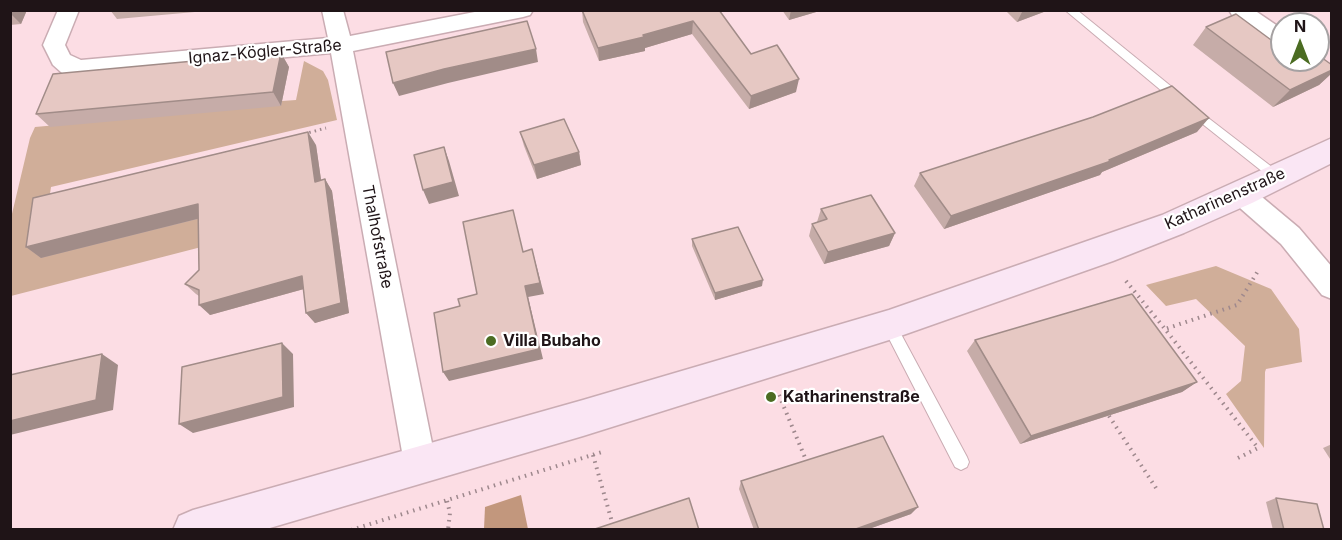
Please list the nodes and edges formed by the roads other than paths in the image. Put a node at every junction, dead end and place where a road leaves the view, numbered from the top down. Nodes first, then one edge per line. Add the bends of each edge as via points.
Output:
1 (69, 10) edge
2 (332, 10) edge
3 (523, 10) edge
4 (1070, 10) edge
5 (1239, 10) edge
6 (1270, 32) edge
7 (341, 45) junction
8 (1327, 157) edge
9 (1277, 177) junction
10 (1241, 194) junction
11 (1332, 287) edge
12 (889, 325) junction
13 (962, 462) dead end
14 (420, 463) junction
15 (208, 527) edge

1 - 7 street, Ignaz-Kögler-Straße via 54,45 61,60 70,67
2 - 7 street, Thalhofstraße
3 - 7 street, Ignaz-Kögler-Straße
4 - 9 lane
5 - 6 street
7 - 14 street, Thalhofstraße
8 - 9 main road, Katharinenstraße
9 - 10 main road, Katharinenstraße
10 - 11 street via 1290,236
10 - 12 main road, Katharinenstraße via 1102,251
12 - 13 lane
12 - 14 main road, Katharinenstraße
14 - 15 main road, Katharinenstraße

